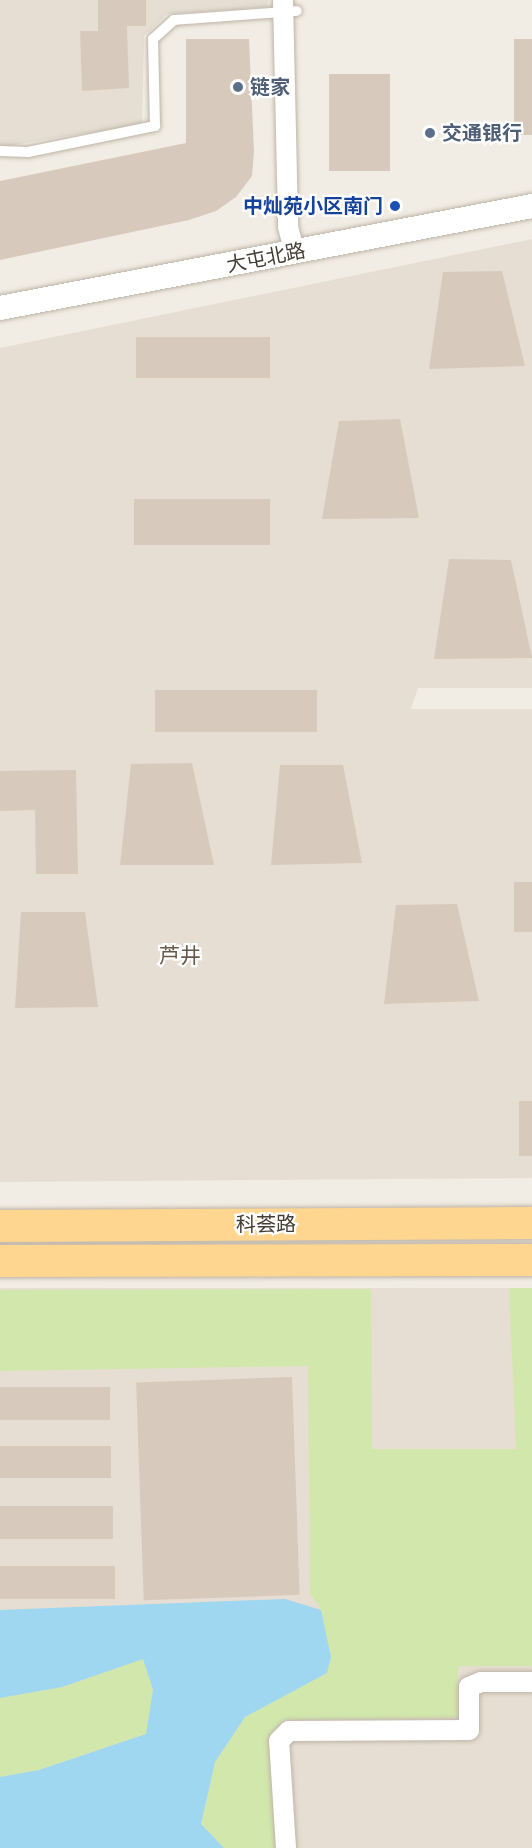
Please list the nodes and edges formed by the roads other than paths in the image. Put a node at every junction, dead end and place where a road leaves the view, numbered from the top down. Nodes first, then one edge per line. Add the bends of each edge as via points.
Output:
1 (290, 6) edge
2 (0, 151) edge
3 (532, 206) edge
4 (295, 253) junction
5 (0, 308) edge
6 (532, 1223) edge
7 (0, 1226) edge
8 (0, 1260) edge
9 (532, 1260) edge
10 (532, 1682) edge
11 (286, 1848) edge

1 - 2 lane via 174,20 153,39 155,126 28,152
1 - 4 street via 300,225
3 - 4 street, 大屯北路
4 - 5 street, 大屯北路
6 - 7 main road, 科荟路
8 - 9 main road, 科荟路
10 - 11 street via 481,1682 469,1687 470,1730 289,1731 279,1741

